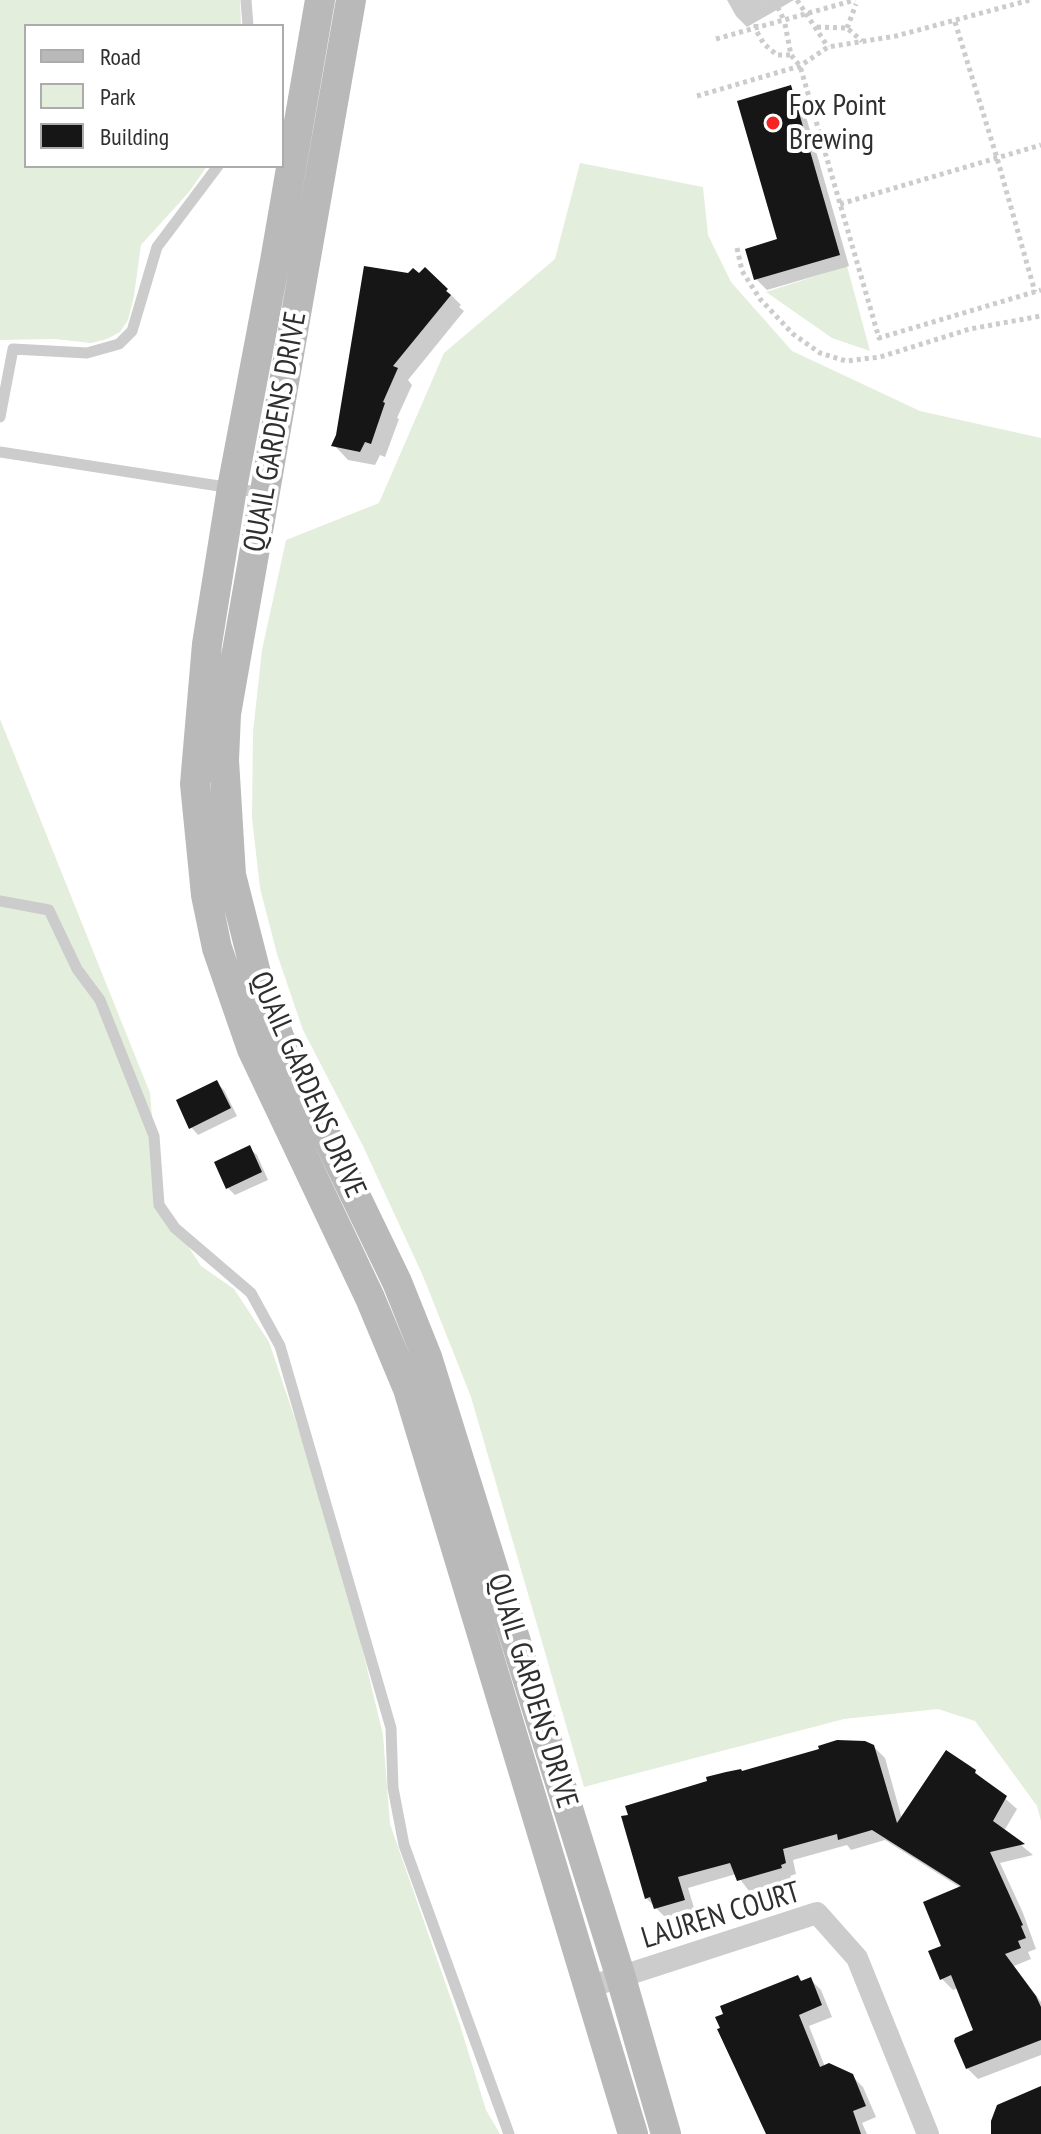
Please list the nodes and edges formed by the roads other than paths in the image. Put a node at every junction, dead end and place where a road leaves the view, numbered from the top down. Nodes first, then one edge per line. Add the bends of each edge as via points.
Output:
1 (246, 0) edge
2 (320, 0) edge
3 (351, 0) edge
4 (248, 24) edge
5 (216, 168) edge
6 (0, 417) edge
7 (0, 452) edge
8 (232, 488) junction
9 (265, 493) junction
10 (0, 901) edge
11 (621, 1978) junction
12 (589, 1987) junction
13 (509, 2134) edge
14 (633, 2134) edge
15 (666, 2134) edge
16 (928, 2134) edge

1 - 4 lane
2 - 8 main road, QUAIL GARDENS DRIVE
3 - 9 main road, QUAIL GARDENS DRIVE
5 - 6 lane via 157,247 132,331 119,344 87,353 13,349
7 - 8 lane
8 - 9 lane
8 - 12 main road, QUAIL GARDENS DRIVE via 207,644 195,784 217,948 252,1049 408,1389
9 - 11 main road, QUAIL GARDENS DRIVE via 226,714 231,875 245,939 282,1044 427,1357
10 - 13 lane via 49,910 77,969 100,1000 154,1136 159,1205 175,1228 251,1293 280,1346 391,1728 393,1788 404,1845
11 - 12 street, LAUREN COURT
11 - 15 main road, QUAIL GARDENS DRIVE
11 - 16 street, LAUREN COURT via 817,1913 857,1958
12 - 14 main road, QUAIL GARDENS DRIVE

